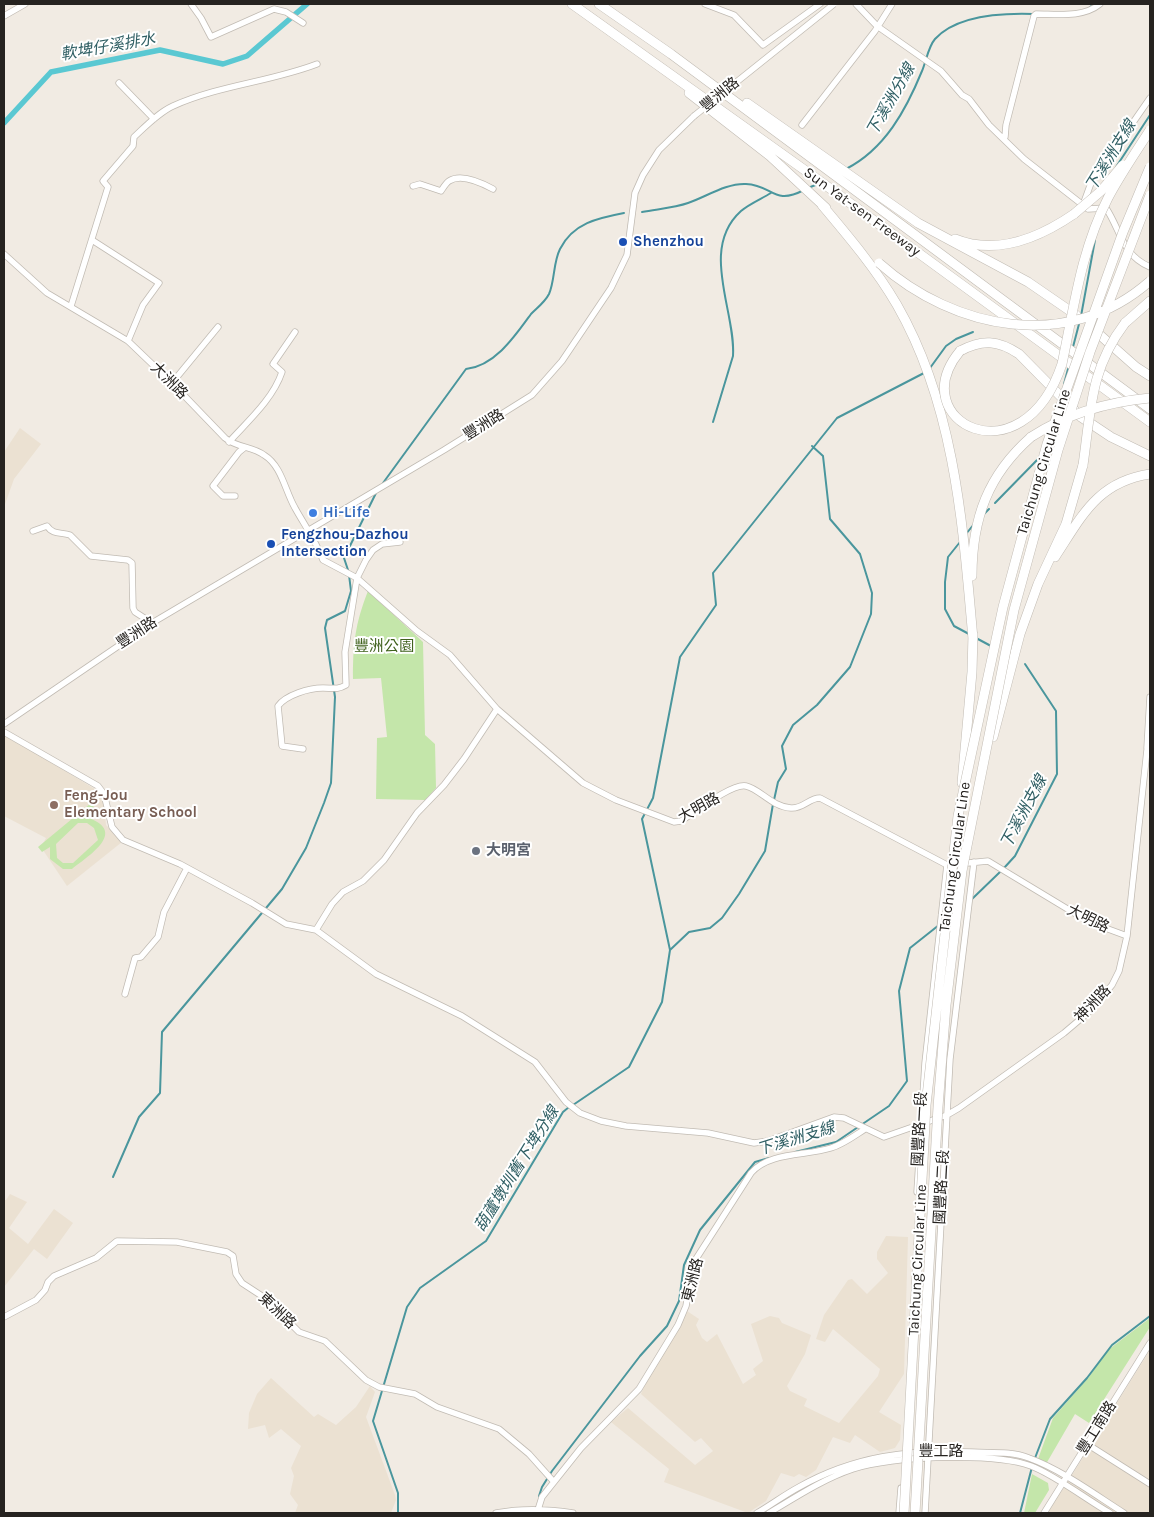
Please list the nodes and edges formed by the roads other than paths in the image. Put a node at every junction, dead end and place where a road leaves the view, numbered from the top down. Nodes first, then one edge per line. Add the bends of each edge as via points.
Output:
1 (25, 4) edge
2 (191, 4) edge
3 (572, 4) edge
4 (599, 4) edge
5 (705, 4) edge
6 (820, 4) edge
7 (834, 4) edge
8 (856, 4) edge
9 (892, 4) edge
10 (1100, 4) edge
11 (4, 16) edge
12 (303, 22) dead end
13 (877, 26) junction
14 (641, 52) junction
15 (317, 64) dead end
16 (120, 83) dead end
17 (1150, 98) edge
18 (154, 118) junction
19 (802, 125) dead end
20 (1150, 130) edge
21 (1005, 137) junction
22 (1150, 167) edge
23 (846, 179) junction
24 (413, 186) dead end
25 (493, 189) dead end
26 (1150, 195) edge
27 (1082, 205) junction
28 (918, 223) junction
29 (92, 240) junction
30 (4, 254) edge
31 (1150, 267) edge
32 (878, 268) junction
33 (1150, 282) edge
34 (1150, 301) edge
35 (71, 306) junction
36 (218, 327) dead end
37 (296, 332) dead end
38 (128, 341) junction
39 (1150, 376) edge
40 (172, 383) junction
41 (1150, 398) edge
42 (1150, 409) edge
43 (1150, 422) edge
44 (229, 442) junction
45 (244, 448) junction
46 (1150, 456) edge
47 (1150, 474) edge
48 (235, 496) dead end
49 (308, 529) junction
50 (33, 531) dead end
51 (400, 542) dead end
52 (358, 578) junction
53 (152, 623) junction
54 (1020, 634) junction
55 (973, 639) junction
56 (1150, 697) edge
57 (498, 709) junction
58 (4, 724) edge
59 (4, 732) edge
60 (1148, 747) edge
61 (303, 749) dead end
62 (974, 812) junction
63 (958, 816) junction
64 (974, 862) junction
65 (947, 864) junction
66 (187, 868) junction
67 (316, 930) junction
68 (1127, 936) junction
69 (125, 994) dead end
70 (947, 1115) junction
71 (920, 1124) junction
72 (865, 1129) junction
73 (4, 1317) edge
74 (1150, 1343) edge
75 (1087, 1444) junction
76 (929, 1450) junction
77 (904, 1452) junction
78 (929, 1459) junction
79 (904, 1461) junction
80 (1035, 1464) junction
81 (1066, 1477) junction
82 (554, 1482) junction
83 (1062, 1484) junction
84 (1150, 1484) edge
85 (537, 1511) edge
86 (496, 1513) edge
87 (573, 1513) edge
88 (756, 1513) edge
89 (769, 1513) edge
90 (899, 1513) edge
91 (904, 1513) edge
92 (915, 1513) edge
93 (925, 1513) edge
94 (1044, 1513) edge
95 (1110, 1513) edge
96 (1124, 1513) edge

1 - 11 street
2 - 12 street via 211,37 274,9
3 - 14 highway, Sun Yat-sen Freeway
4 - 23 highway, Sun Yat-sen Freeway
5 - 6 street via 731,13 763,45
7 - 49 street, 豐洲路, bridge via 694,116 659,150 635,192 627,255 622,268 587,324 548,379 532,395
8 - 13 street
9 - 13 street
10 - 21 street via 1078,14 1034,16
13 - 19 street
13 - 21 street via 935,65
14 - 32 highway via 800,182
14 - 43 highway, Sun Yat-sen Freeway
15 - 18 street via 279,78 229,86 172,107
16 - 18 street
17 - 27 street via 1091,183
18 - 29 street via 134,137 133,146 103,181 108,187
20 - 28 highway, bridge via 1101,191 1052,229 1028,240 998,245 963,242
20 - 46 highway, bridge via 1098,220 1085,257 1062,364 1057,379 1041,406 1026,419 1002,431 978,431 965,425 951,410 945,392 947,371 960,352 990,341 1019,354 1081,417 1111,437
21 - 27 street via 1024,159
22 - 63 highway, Taichung Circular Line, bridge via 1116,251 1047,444 1003,607
23 - 28 highway
23 - 42 highway, Sun Yat-sen Freeway
24 - 25 street via 420,184 441,191 450,180 458,178
26 - 62 highway, Taichung Circular Line, bridge via 1090,352 1058,450 1014,610
27 - 31 street via 1088,209 1106,208 1125,246 1137,261
28 - 39 highway via 1064,305
29 - 35 street
29 - 38 street via 159,283 143,305
30 - 35 street, 大洲路 via 48,293
32 - 33 highway, bridge via 944,308 1006,324 1044,324 1085,317 1120,303
32 - 55 highway via 911,331 939,408 962,522
34 - 54 highway, bridge via 1125,323 1102,358 1094,386 1075,497
35 - 38 street, 大洲路
36 - 40 street
37 - 44 street via 273,364 282,372 278,382
38 - 40 street, 大洲路
40 - 44 street, 大洲路
41 - 55 highway, bridge via 1107,404 1066,417 1031,436 1008,458 988,490 977,525 972,567
44 - 45 street, 大洲路
45 - 48 street via 213,486 223,496
45 - 49 street, 大洲路 via 259,452 272,462
47 - 54 highway via 1130,478 1105,490 1084,513 1053,561
49 - 52 street, 大明路 via 323,560
49 - 53 street, 豐洲路
50 - 53 street via 47,526 50,531 70,535 91,556 132,563 133,608
51 - 52 street via 382,544 373,550
52 - 57 street, 大明路 via 417,631 450,655
52 - 61 street via 345,652 346,685 334,689 312,689 290,697 278,706 282,746
53 - 58 street, 豐洲路
54 - 62 highway, bridge
55 - 63 highway, bridge
56 - 60 street, 神洲路
57 - 65 street, 大明路 via 583,783 668,821 681,821 730,790 746,786 788,808 801,807 814,798 820,798
57 - 67 street via 464,759 417,813 384,860 368,876 343,892
59 - 66 street via 98,786 104,794 112,826 120,837 133,846
60 - 68 street, 神洲路
62 - 92 highway, Taichung Circular Line, bridge via 962,871 946,1005
63 - 91 highway, Taichung Circular Line, bridge via 926,1105
64 - 65 street, 大明路
64 - 68 street, 大明路 via 988,861 1089,922
64 - 70 street, 國豐路二段 via 951,1050
65 - 71 street, 國豐路一段
66 - 67 street via 286,924
66 - 69 street via 164,912 158,937 141,958 135,958
67 - 72 street, 神洲路 via 376,974 455,1012 523,1053 542,1068 572,1108 601,1121 708,1133 754,1143 834,1117 844,1118
68 - 70 street, 神洲路 via 1112,985 1090,1011 1048,1046
70 - 71 street, 神洲路
70 - 76 street, 國豐路二段
71 - 72 street, 神洲路 via 884,1137
71 - 77 street, 國豐路一段
72 - 82 street, 東洲路 via 831,1148 763,1162 751,1173 694,1262 686,1306 678,1325 639,1389 581,1448
73 - 82 street, 東洲路 via 36,1300 54,1276 92,1260 117,1241 177,1242 230,1254 242,1283 265,1298 296,1329 325,1341 362,1377 382,1387 415,1394 437,1407 494,1426 529,1454
74 - 75 street, 豐工南路
75 - 81 street, 豐工南路
75 - 84 street
76 - 77 street, 豐工路
76 - 78 street, 國豐路二段
76 - 80 street, 豐工路 via 1011,1454
77 - 79 street, 國豐路一段
77 - 88 street, 豐工路 via 828,1473
78 - 79 street, 豐工路
78 - 80 street, 豐工路 via 993,1459
78 - 93 street, 國豐路二段
79 - 89 street, 豐工路 via 854,1469 804,1492
79 - 90 street, 國豐路一段
80 - 81 street, 豐工路
80 - 83 street, 豐工路
81 - 83 street, 豐工南路
81 - 96 street, 豐工路
82 - 85 street, 東洲路 via 542,1496
83 - 94 street, 豐工南路
83 - 95 street, 豐工路
85 - 86 street
85 - 87 street

